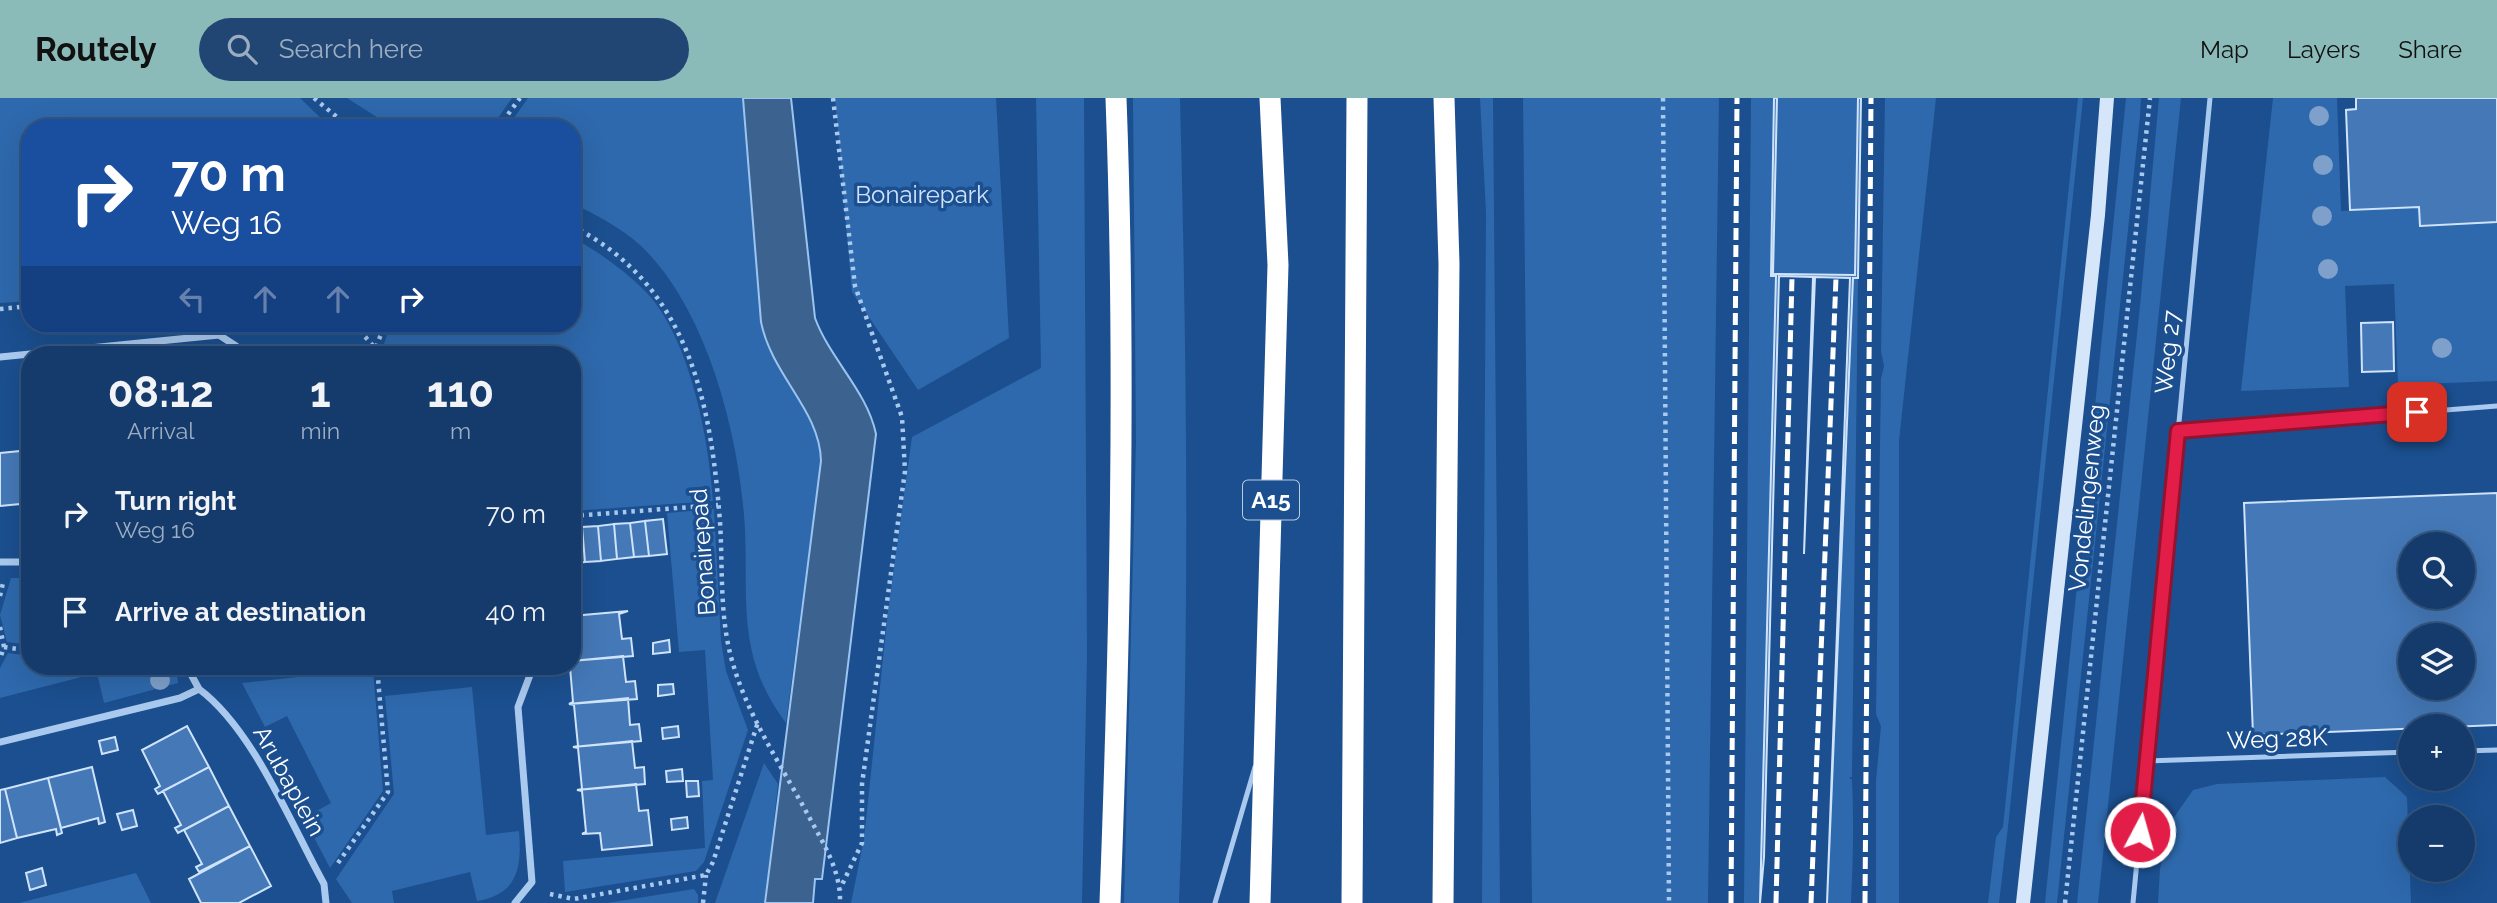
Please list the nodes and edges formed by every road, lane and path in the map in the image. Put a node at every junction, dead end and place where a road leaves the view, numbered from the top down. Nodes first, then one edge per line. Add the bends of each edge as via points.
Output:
1 (314, 98) edge
2 (520, 98) edge
3 (833, 98) edge
4 (1116, 98) edge
5 (1270, 98) edge
6 (1357, 98) edge
7 (1444, 98) edge
8 (1663, 98) edge
9 (2106, 98) edge
10 (2150, 98) edge
11 (2210, 98) edge
12 (339, 119) edge
13 (505, 119) edge
14 (581, 232) edge
15 (21, 307) edge
16 (0, 309) edge
17 (110, 346) edge
18 (236, 346) edge
19 (21, 355) edge
20 (0, 357) edge
21 (2497, 406) edge
22 (2178, 431) junction
23 (718, 505) junction
24 (581, 515) edge
25 (0, 562) edge
26 (21, 562) edge
27 (0, 626) edge
28 (4, 647) junction
29 (21, 650) edge
30 (0, 659) edge
31 (191, 675) edge
32 (378, 675) edge
33 (530, 675) edge
34 (199, 689) junction
35 (758, 722) junction
36 (1264, 734) junction
37 (0, 743) edge
38 (2497, 750) edge
39 (2475, 751) edge
40 (2398, 752) edge
41 (2146, 761) junction
42 (706, 875) junction
43 (324, 884) junction
44 (840, 889) junction
45 (528, 890) junction
46 (326, 903) edge
47 (515, 903) edge
48 (704, 903) edge
49 (840, 903) edge
50 (1110, 903) edge
51 (1215, 903) edge
52 (1260, 903) edge
53 (1352, 903) edge
54 (1443, 903) edge
55 (1669, 903) edge
56 (2024, 903) edge
57 (2066, 903) edge
58 (2133, 903) edge

1 - 12 path
2 - 13 path
3 - 44 path via 855,286 902,417 905,471 862,784 862,843
4 - 50 highway via 1122,512
5 - 36 highway, A15 via 1278,265
6 - 53 highway
7 - 54 highway via 1449,264
8 - 55 path
9 - 56 street, Vondelingenweg via 2098,215
10 - 57 path, Vondelingenweg
11 - 22 lane, Weg 27
14 - 23 path, Bonairepad via 628,262 655,291 680,334 704,408
15 - 16 path
17 - 18 street via 219,335
19 - 20 street
21 - 22 lane
22 - 41 lane, Weg 27
23 - 24 path
23 - 35 path, Bonairepad via 727,642
25 - 26 street
27 - 28 path
28 - 29 path
28 - 30 path
31 - 34 street, Arubaplein
32 - 43 path via 388,792
33 - 45 street via 517,707 533,864
34 - 37 street via 180,698
34 - 43 street, Arubaplein via 243,733
35 - 42 path
35 - 44 path, Bonairepad via 827,849
36 - 51 lane
36 - 52 highway, A15
38 - 39 lane
40 - 41 lane, Weg 28K
41 - 58 lane, Weg 27
42 - 45 path via 574,899
42 - 48 path
43 - 46 street, Arubaplein
44 - 49 path, Bonairepad
45 - 47 street

